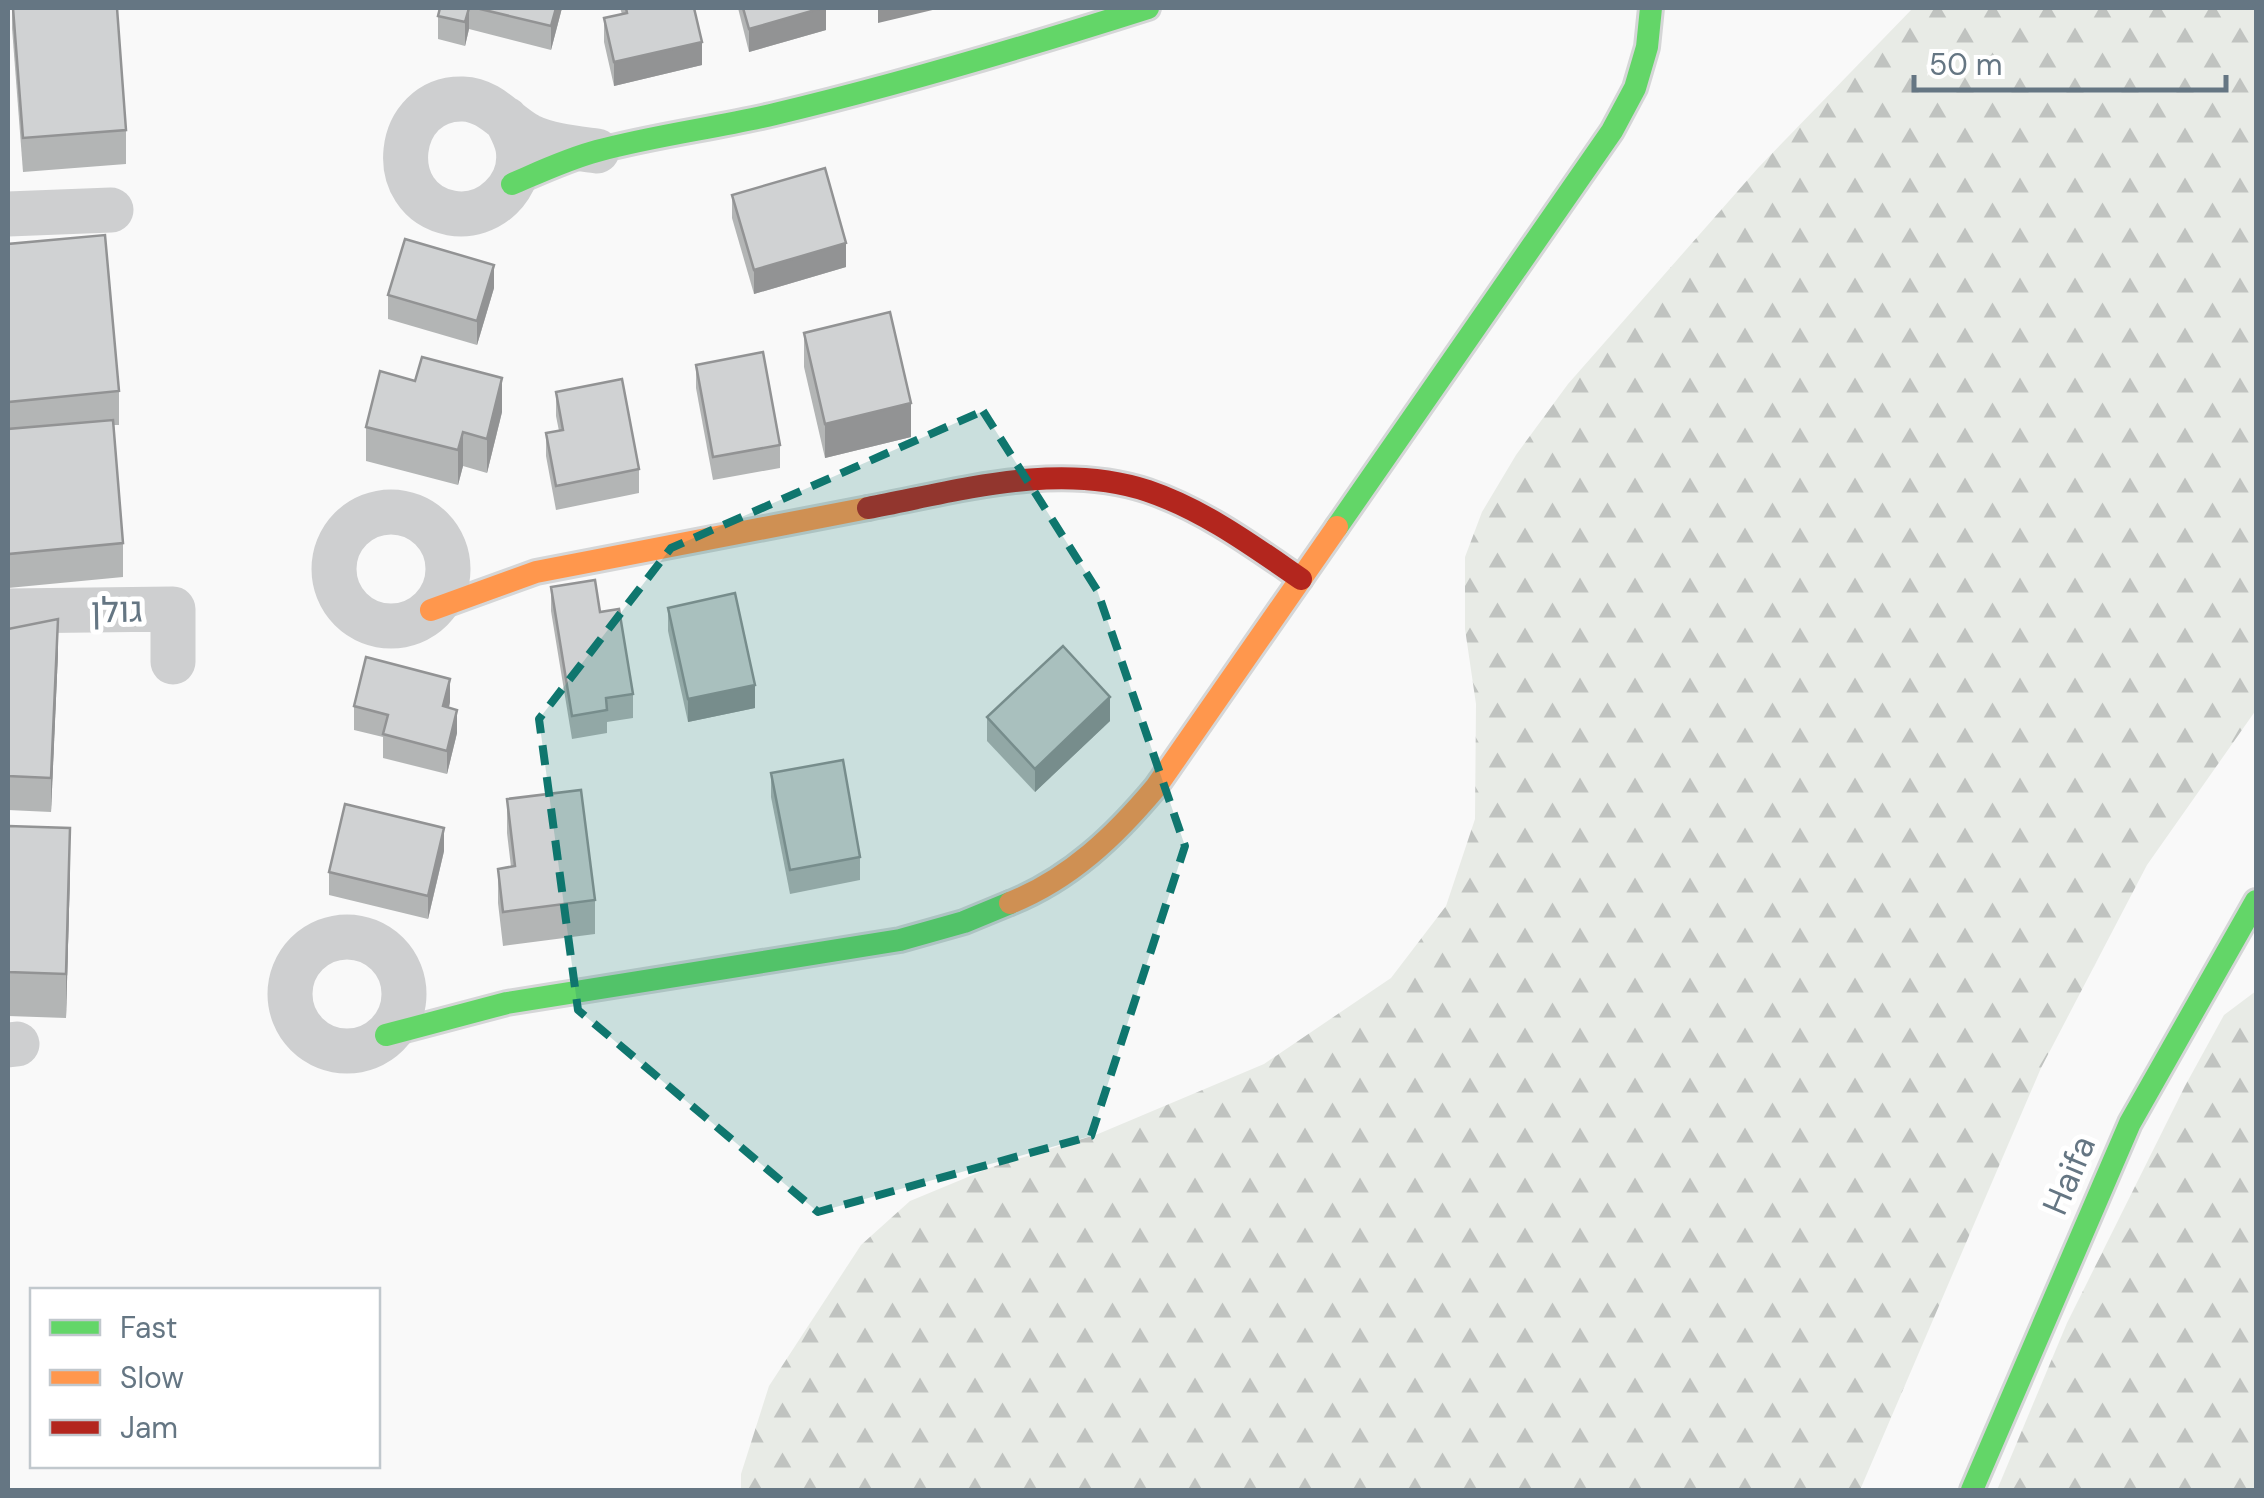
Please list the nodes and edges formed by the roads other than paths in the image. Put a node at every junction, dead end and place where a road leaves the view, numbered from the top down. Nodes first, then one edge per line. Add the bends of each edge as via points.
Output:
1 (1148, 8) edge
2 (1638, 8) edge
3 (1652, 8) edge
4 (1641, 66) junction
5 (506, 120) junction
6 (597, 151) junction
7 (512, 184) junction
8 (111, 210) dead end
9 (8, 214) edge
10 (441, 540) junction
11 (536, 572) junction
12 (1301, 579) junction
13 (431, 610) junction
14 (8, 611) edge
15 (172, 662) dead end
16 (2256, 900) edge
17 (400, 972) junction
18 (507, 1003) junction
19 (386, 1036) junction
20 (1972, 1490) edge

1 - 6 main road via 894,84
2 - 4 street
3 - 4 main road
4 - 12 main road via 1612,131
5 - 6 street via 556,145
5 - 7 street via 518,151
5 - 7 street via 480,102 449,100 412,127 404,158 424,200 455,214 487,208
6 - 7 main road
8 - 9 street
10 - 11 street via 468,555
10 - 13 street via 448,580
10 - 13 street via 410,514 380,512 352,527 336,554 343,599 368,621 401,625
11 - 12 main road via 1005,482 1057,478 1096,479 1173,500
11 - 13 main road
12 - 18 main road via 1126,823 1083,862 1020,899 900,940
14 - 15 street, גולן via 172,609
16 - 20 main road, Haifa via 2130,1123
17 - 18 street via 435,991
17 - 19 street via 403,1006
17 - 19 street via 379,947 335,938 307,953 291,980 298,1024 323,1047 356,1051
18 - 19 main road

